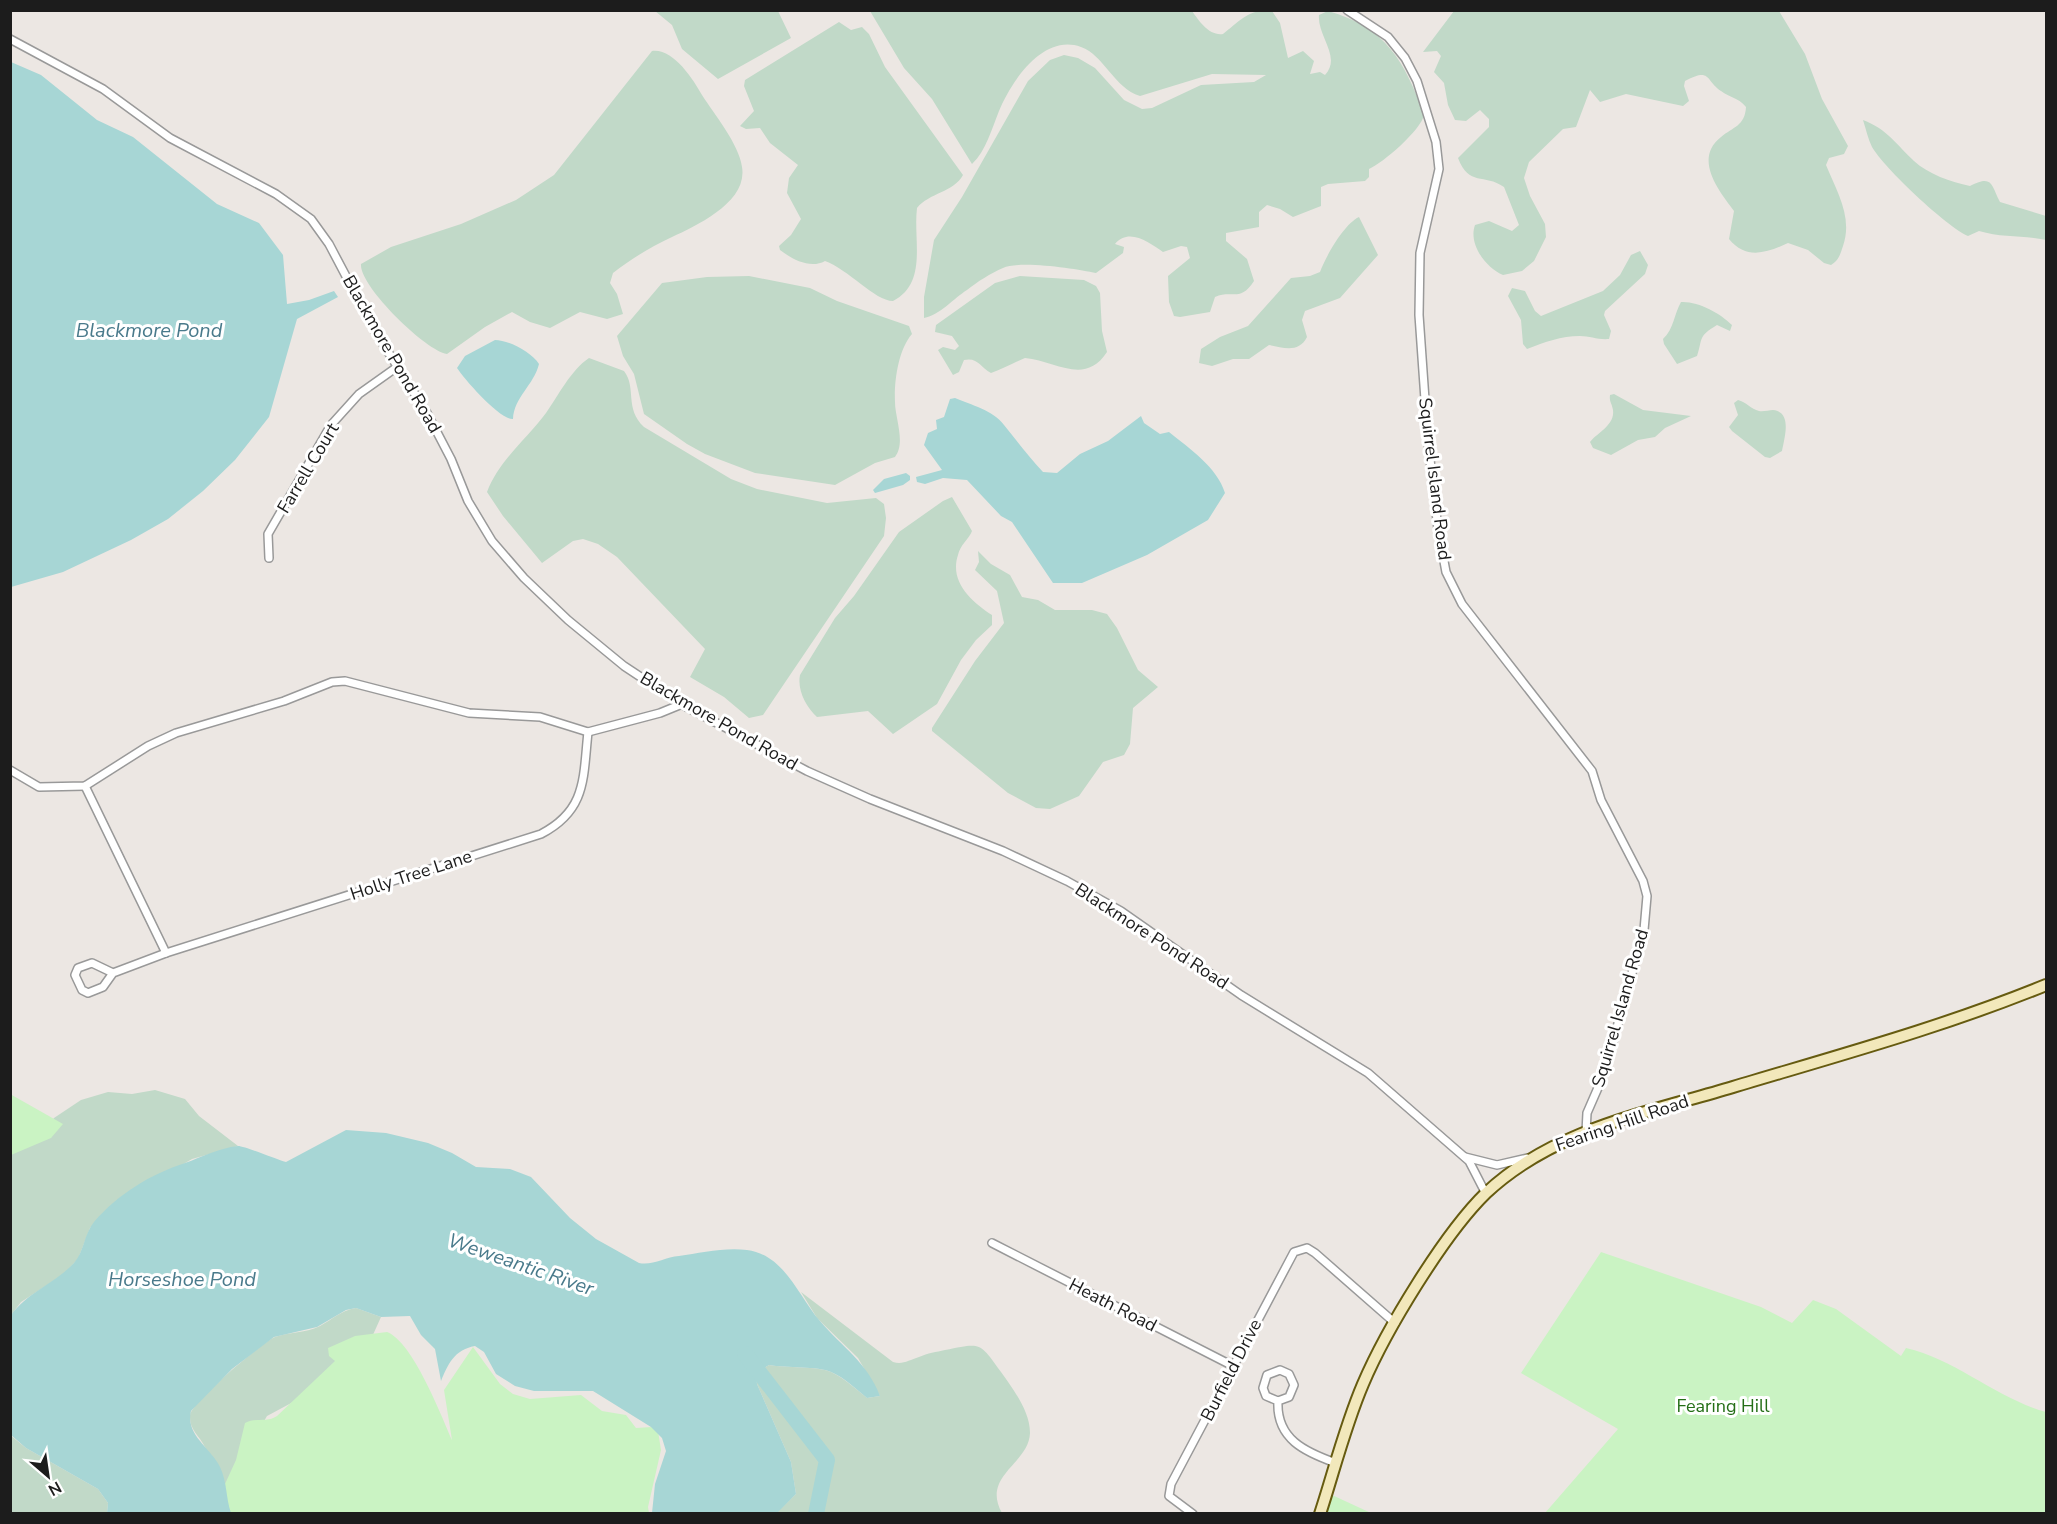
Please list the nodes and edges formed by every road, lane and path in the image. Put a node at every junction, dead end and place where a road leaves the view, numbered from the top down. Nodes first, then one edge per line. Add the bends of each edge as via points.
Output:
1 (1347, 10) edge
2 (10, 39) edge
3 (398, 367) junction
4 (269, 558) dead end
5 (682, 704) junction
6 (588, 732) junction
7 (10, 770) edge
8 (85, 786) junction
9 (166, 953) junction
10 (113, 973) junction
11 (2046, 985) edge
12 (1586, 1132) junction
13 (1464, 1156) junction
14 (1535, 1156) junction
15 (1486, 1194) junction
16 (992, 1243) dead end
17 (1395, 1323) junction
18 (1233, 1366) junction
19 (1278, 1401) junction
20 (1336, 1463) junction
21 (1193, 1514) edge
22 (1320, 1514) edge

1 - 12 street, Squirrel Island Road via 1388,37 1405,58 1418,81 1436,142 1439,169 1420,253 1419,315 1428,441 1446,572 1462,604 1592,771 1601,800 1647,896 1644,930 1604,1074 1587,1113
2 - 3 street, Blackmore Pond Road via 103,89 170,138 296,206 329,244
3 - 4 street, Farrell Court via 359,394 331,425 268,534
3 - 5 street, Blackmore Pond Road via 443,442 468,501 492,541 568,620 624,666
5 - 6 street
5 - 13 street, Blackmore Pond Road via 807,771 870,800 1003,851 1067,880 1121,911 1241,995 1368,1073
6 - 8 street via 540,717 469,714 357,683 332,682 284,701 176,733
6 - 9 street, Holly Tree Lane via 582,786 569,815 541,834
7 - 8 street via 39,787
8 - 9 street
9 - 10 street, Holly Tree Lane
10 - 10 street, Holly Tree Lane via 92,963 78,968 75,975 82,990 88,993 103,987
11 - 12 main road, Fearing Hill Road via 1931,1029
12 - 14 main road, Fearing Hill Road
13 - 14 street, Blackmore Pond Road via 1497,1165
13 - 15 street, Blackmore Pond Road
14 - 15 main road, Fearing Hill Road
15 - 17 main road, Fearing Hill Road via 1437,1256
16 - 18 street, Heath Road
17 - 18 street, Burfield Drive via 1315,1252 1300,1248 1289,1257
17 - 20 main road, Fearing Hill Road via 1363,1384
18 - 21 street, Burfield Drive via 1171,1484 1169,1496
19 - 19 street via 1266,1396 1263,1384 1267,1375 1280,1370 1289,1374 1294,1385 1289,1397
19 - 20 street via 1279,1421 1289,1438 1304,1450
20 - 22 main road, Fearing Hill Road

